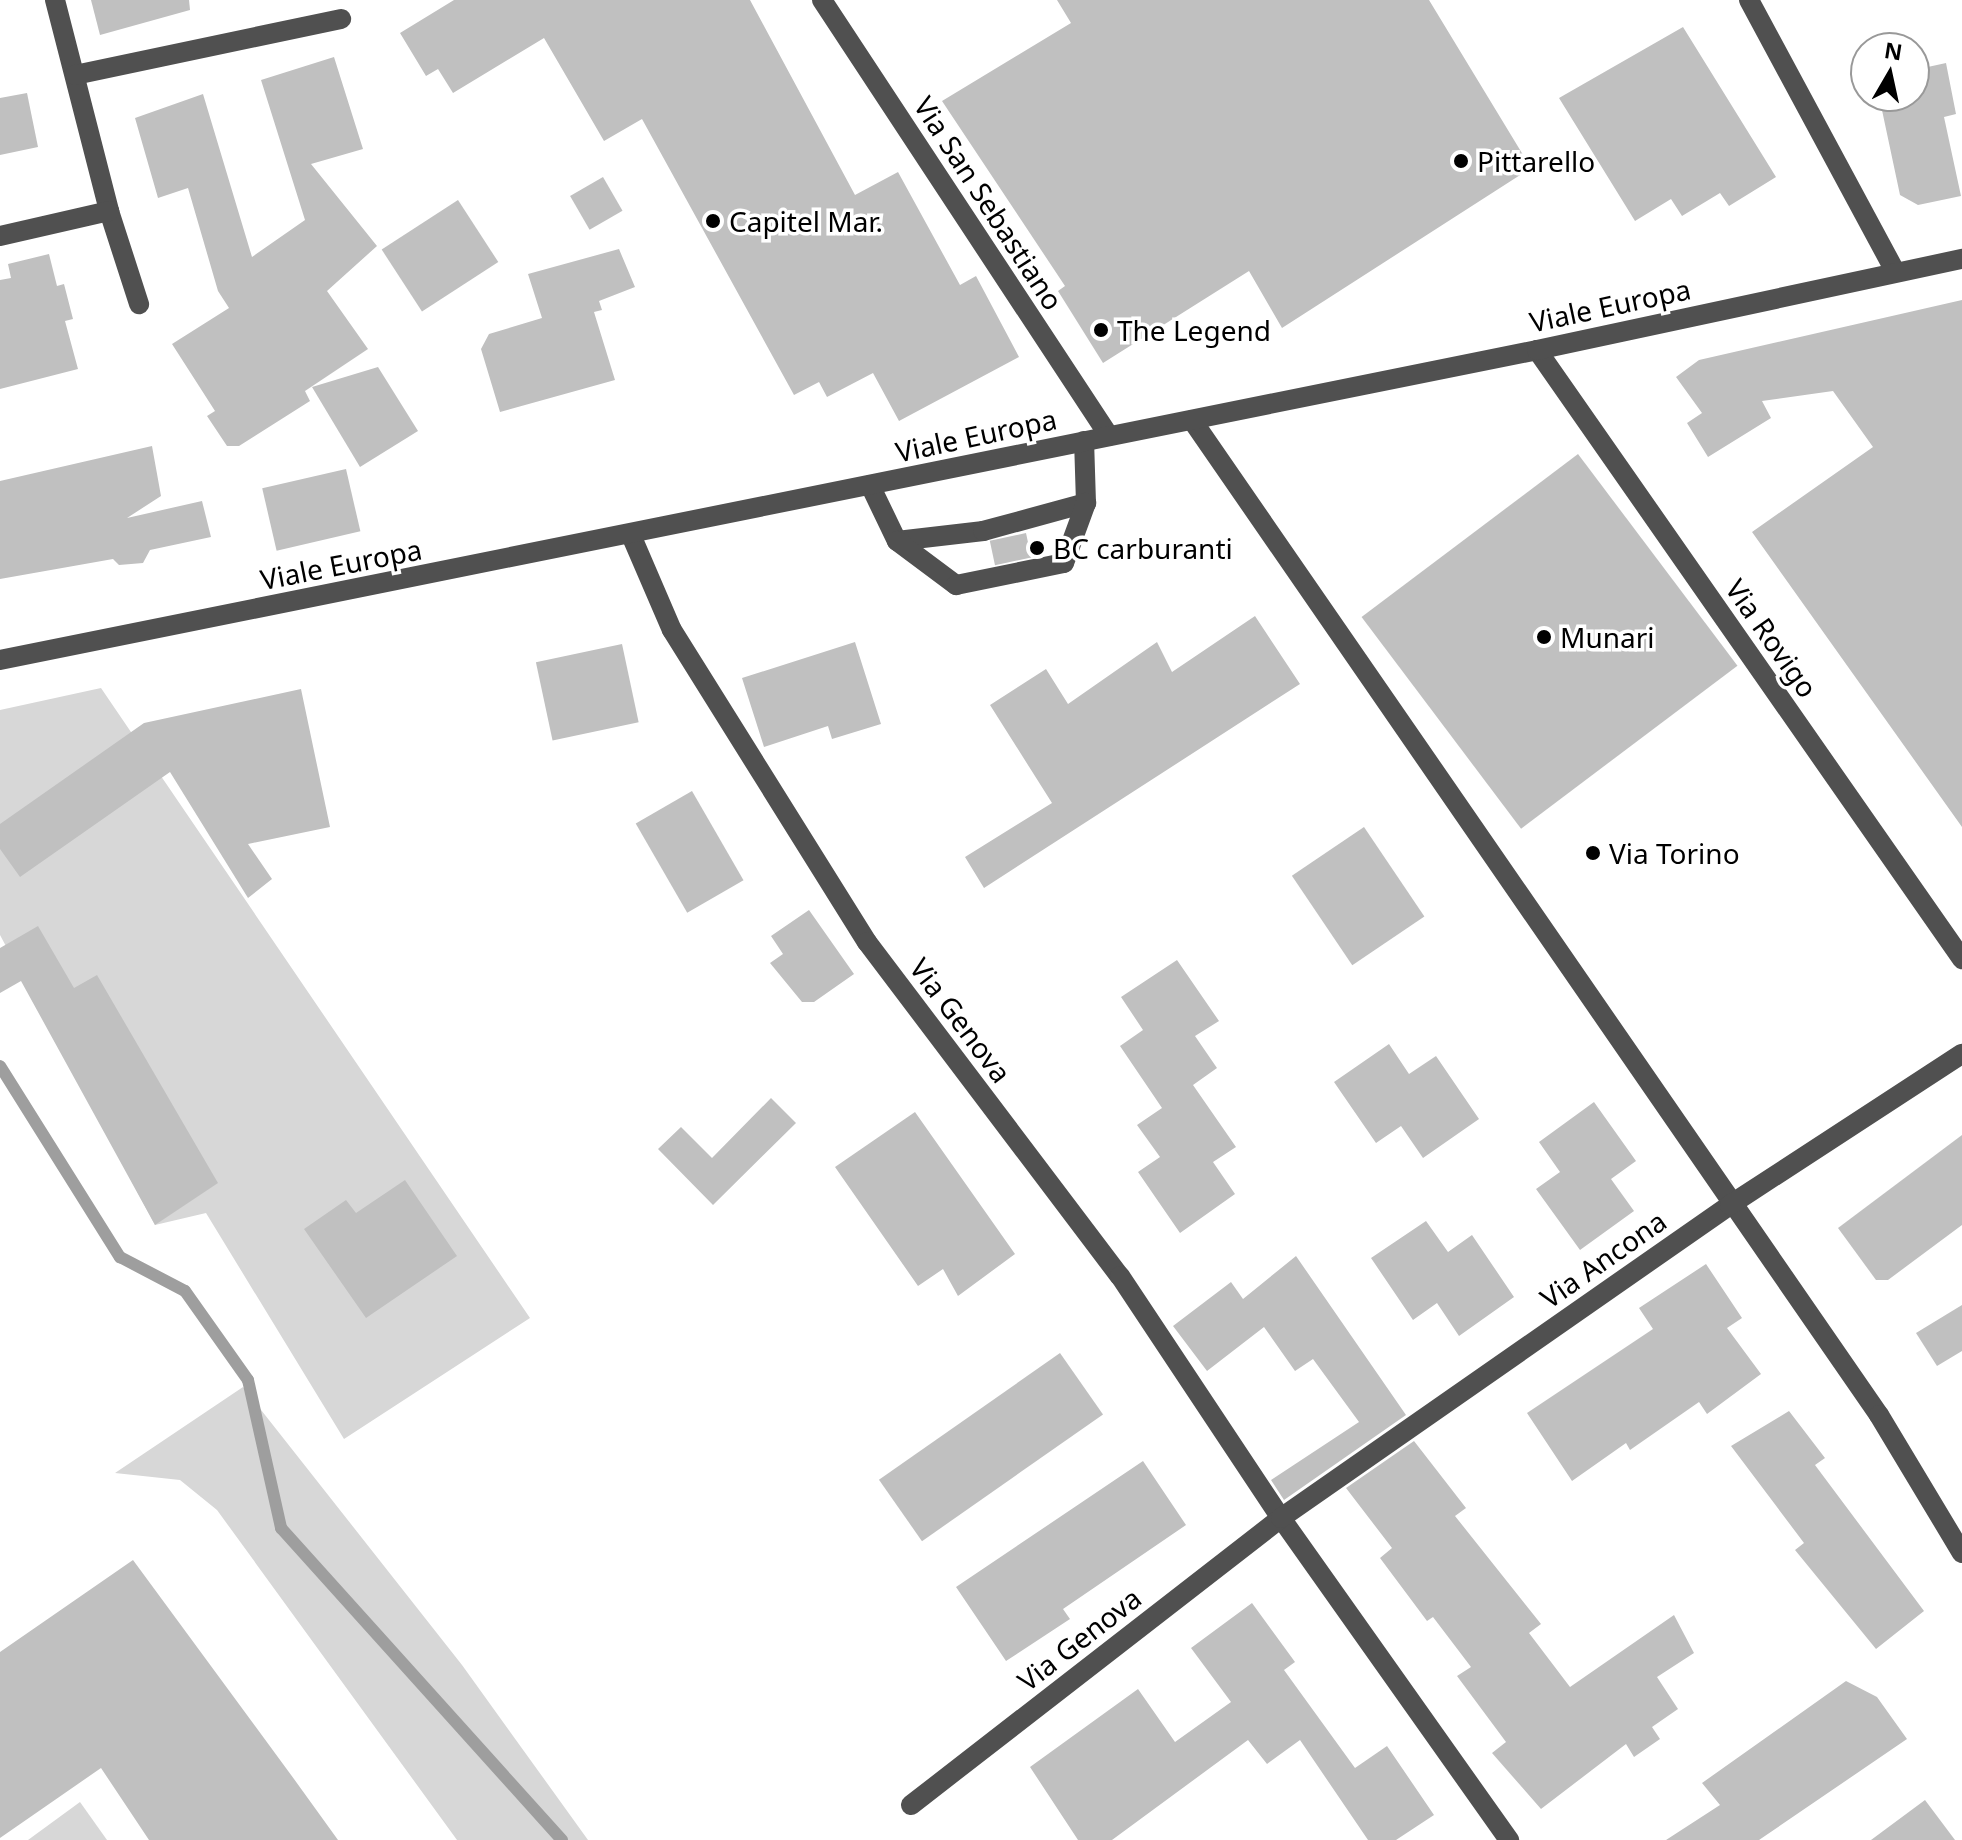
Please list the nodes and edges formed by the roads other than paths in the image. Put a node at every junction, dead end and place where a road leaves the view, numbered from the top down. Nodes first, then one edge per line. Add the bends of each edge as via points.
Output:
1 (55, 0) edge
2 (822, 0) edge
3 (1749, 0) edge
4 (341, 19) dead end
5 (75, 75) junction
6 (109, 211) junction
7 (0, 236) edge
8 (1962, 259) edge
9 (1895, 271) junction
10 (139, 304) dead end
11 (1537, 350) junction
12 (1192, 420) junction
13 (1109, 436) junction
14 (1084, 441) junction
15 (870, 485) junction
16 (1086, 503) junction
17 (631, 535) junction
18 (897, 541) junction
19 (0, 660) edge
20 (1962, 959) edge
21 (1962, 1054) edge
22 (1730, 1205) junction
23 (1281, 1518) junction
24 (1962, 1553) edge
25 (911, 1805) dead end
26 (1509, 1840) edge

1 - 5 street
2 - 13 street, Via San Sebastiano
3 - 9 street
4 - 5 street
5 - 6 street
6 - 7 street
6 - 10 street
8 - 9 street, Viale Europa
9 - 11 street, Viale Europa
11 - 12 street, Viale Europa
11 - 20 street, Via Rovigo
12 - 13 street, Viale Europa
12 - 22 street
13 - 14 street, Viale Europa
14 - 15 street, Viale Europa
14 - 16 street
15 - 17 street, Viale Europa
15 - 18 street
16 - 18 street via 983,531
16 - 18 street via 1064,563 956,585
17 - 19 street, Viale Europa
17 - 23 street, Via Genova via 672,630 867,942 1120,1276
21 - 22 street, Via Ancona
22 - 23 street, Via Ancona
22 - 24 street via 1879,1415
23 - 25 street, Via Genova
23 - 26 street, Via Genova

